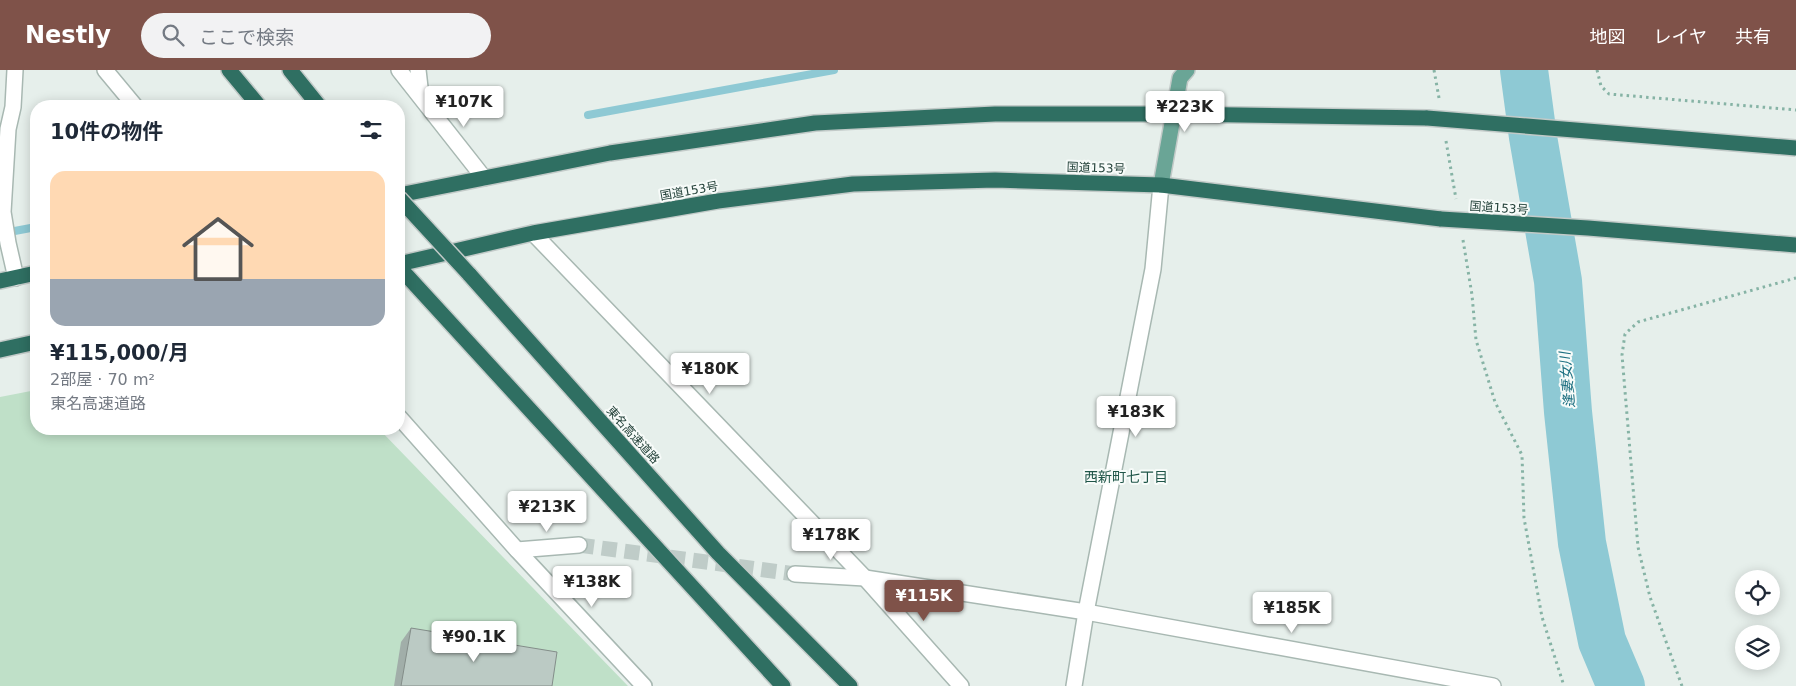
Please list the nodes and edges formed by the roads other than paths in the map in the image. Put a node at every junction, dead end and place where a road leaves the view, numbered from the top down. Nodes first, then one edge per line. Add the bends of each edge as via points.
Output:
1 (15, 70) edge
2 (105, 70) edge
3 (229, 70) edge
4 (290, 70) edge
5 (399, 70) edge
6 (418, 70) edge
7 (1187, 70) edge
8 (421, 96) junction
9 (130, 100) edge
10 (254, 100) edge
11 (315, 100) edge
12 (1173, 114) junction
13 (1796, 148) edge
14 (484, 178) junction
15 (1161, 185) junction
16 (405, 195) edge
17 (405, 203) edge
18 (533, 233) junction
19 (1796, 245) edge
20 (405, 265) edge
21 (405, 273) edge
22 (30, 274) edge
23 (16, 278) junction
24 (0, 281) edge
25 (30, 343) edge
26 (0, 350) edge
27 (405, 424) edge
28 (579, 546) tunnel mouth
29 (517, 550) junction
30 (795, 574) tunnel mouth
31 (865, 578) junction
32 (1086, 612) junction
33 (644, 686) edge
34 (783, 686) edge
35 (850, 686) edge
36 (960, 686) edge
37 (1074, 686) edge
38 (1493, 686) edge

1 - 23 street via 3,212
2 - 9 street
3 - 10 highway
4 - 11 highway
5 - 8 street
6 - 8 street
7 - 12 main road via 1180,78
8 - 14 street
12 - 13 highway, bridge via 1427,118
12 - 14 highway via 995,114 815,122 610,153
12 - 15 main road
14 - 16 highway
15 - 18 highway, 国道153号 via 994,180 853,184 718,201
15 - 19 highway, 国道153号, bridge via 1441,219
15 - 32 street via 1153,269
17 - 35 highway, 東名高速道路, bridge via 718,553
18 - 20 highway, 国道153号
18 - 31 street
21 - 34 highway
22 - 23 highway
23 - 24 highway
25 - 26 highway
27 - 29 street
28 - 29 street
29 - 33 street
30 - 31 street
31 - 32 street
31 - 36 street
32 - 37 street
32 - 38 street

